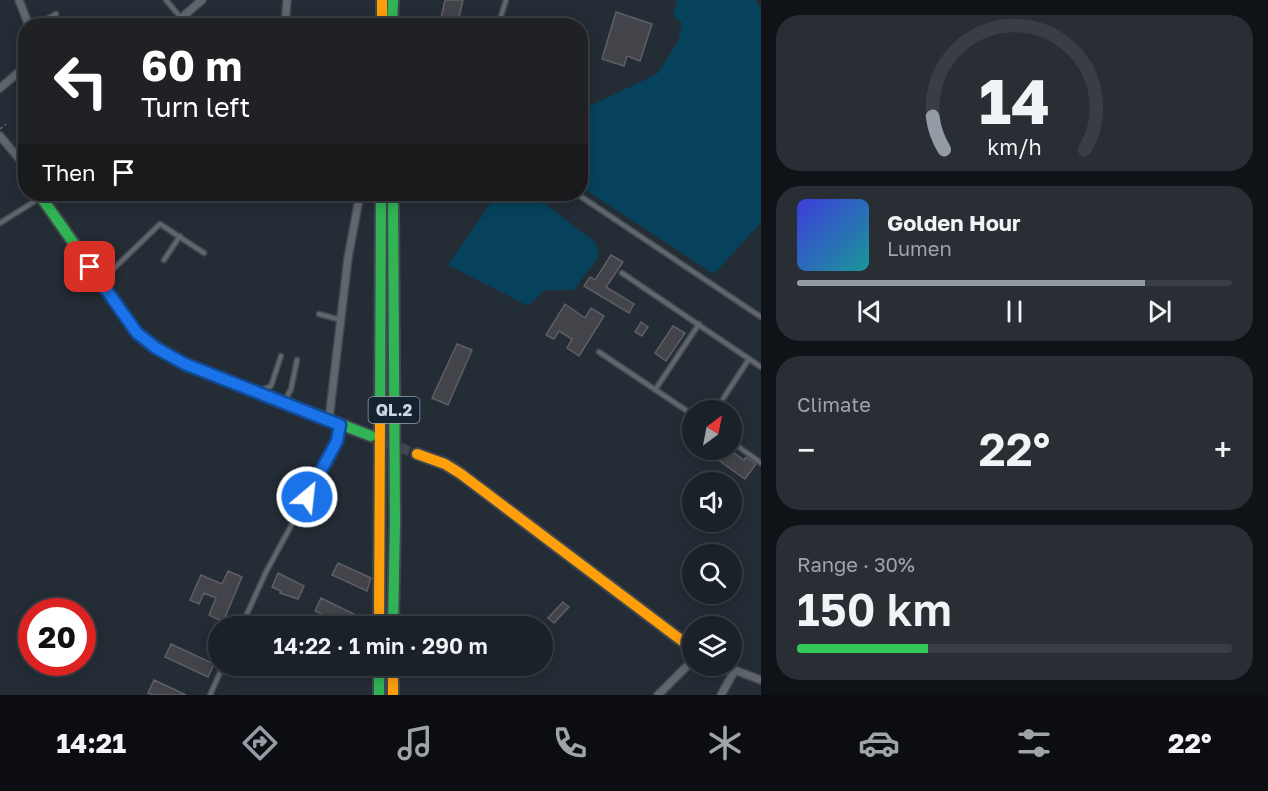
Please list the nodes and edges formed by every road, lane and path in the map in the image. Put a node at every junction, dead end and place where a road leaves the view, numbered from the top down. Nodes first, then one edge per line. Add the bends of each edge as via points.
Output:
1 (19, 0) edge
2 (166, 0) edge
3 (202, 0) edge
4 (287, 0) edge
5 (382, 0) edge
6 (393, 0) edge
7 (506, 0) edge
8 (56, 14) dead end
9 (26, 18) edge
10 (49, 18) edge
11 (181, 18) joint
12 (286, 18) edge
13 (382, 18) edge
14 (393, 18) edge
15 (500, 18) edge
16 (18, 73) edge
17 (0, 88) edge
18 (6, 124) dead end
19 (0, 129) edge
20 (0, 136) edge
21 (18, 158) edge
22 (33, 201) edge
23 (43, 201) edge
24 (359, 201) edge
25 (381, 201) edge
26 (393, 201) edge
27 (587, 201) edge
28 (0, 223) edge
29 (180, 236) junction
30 (204, 253) dead end
31 (164, 260) dead end
32 (622, 273) dead end
33 (100, 282) junction
34 (319, 314) dead end
35 (761, 317) edge
36 (341, 320) junction
37 (699, 324) junction
38 (599, 352) dead end
39 (281, 356) dead end
40 (749, 359) junction
41 (297, 360) dead end
42 (761, 367) edge
43 (655, 390) junction
44 (258, 392) junction
45 (722, 400) edge
46 (284, 402) junction
47 (682, 408) edge
48 (329, 419) junction
49 (340, 425) junction
50 (371, 436) tunnel mouth
51 (742, 449) edge
52 (417, 454) tunnel mouth
53 (761, 463) edge
54 (246, 616) edge
55 (379, 616) edge
56 (393, 616) edge
57 (682, 641) edge
58 (682, 671) edge
59 (742, 673) edge
60 (219, 676) edge
61 (379, 676) edge
62 (393, 676) edge
63 (732, 676) edge
64 (761, 680) edge
65 (210, 695) edge
66 (379, 695) edge
67 (393, 695) edge
68 (658, 695) edge
69 (721, 695) edge

1 - 9 street
2 - 11 lane
3 - 11 street
4 - 12 street
5 - 13 main road
6 - 14 main road
7 - 15 lane
8 - 10 lane
16 - 17 street
18 - 19 path
20 - 21 street
22 - 28 lane
23 - 33 main road
24 - 36 street
25 - 55 main road, QL.2
26 - 56 main road, QL.2
27 - 35 lane
29 - 30 lane
29 - 31 lane
29 - 33 lane via 160,224
32 - 37 lane
33 - 44 main road via 147,342 185,364
34 - 36 lane
36 - 48 street
37 - 40 lane
37 - 43 lane
38 - 43 lane
39 - 44 lane via 271,386
40 - 42 lane
40 - 45 lane
41 - 46 lane
43 - 47 lane
44 - 46 main road
46 - 48 main road
48 - 49 main road
49 - 50 main road
49 - 54 lane via 337,441
51 - 53 lane
52 - 57 main road via 461,474
58 - 68 street
59 - 64 street
60 - 65 lane
61 - 66 main road
62 - 67 main road
63 - 69 street

